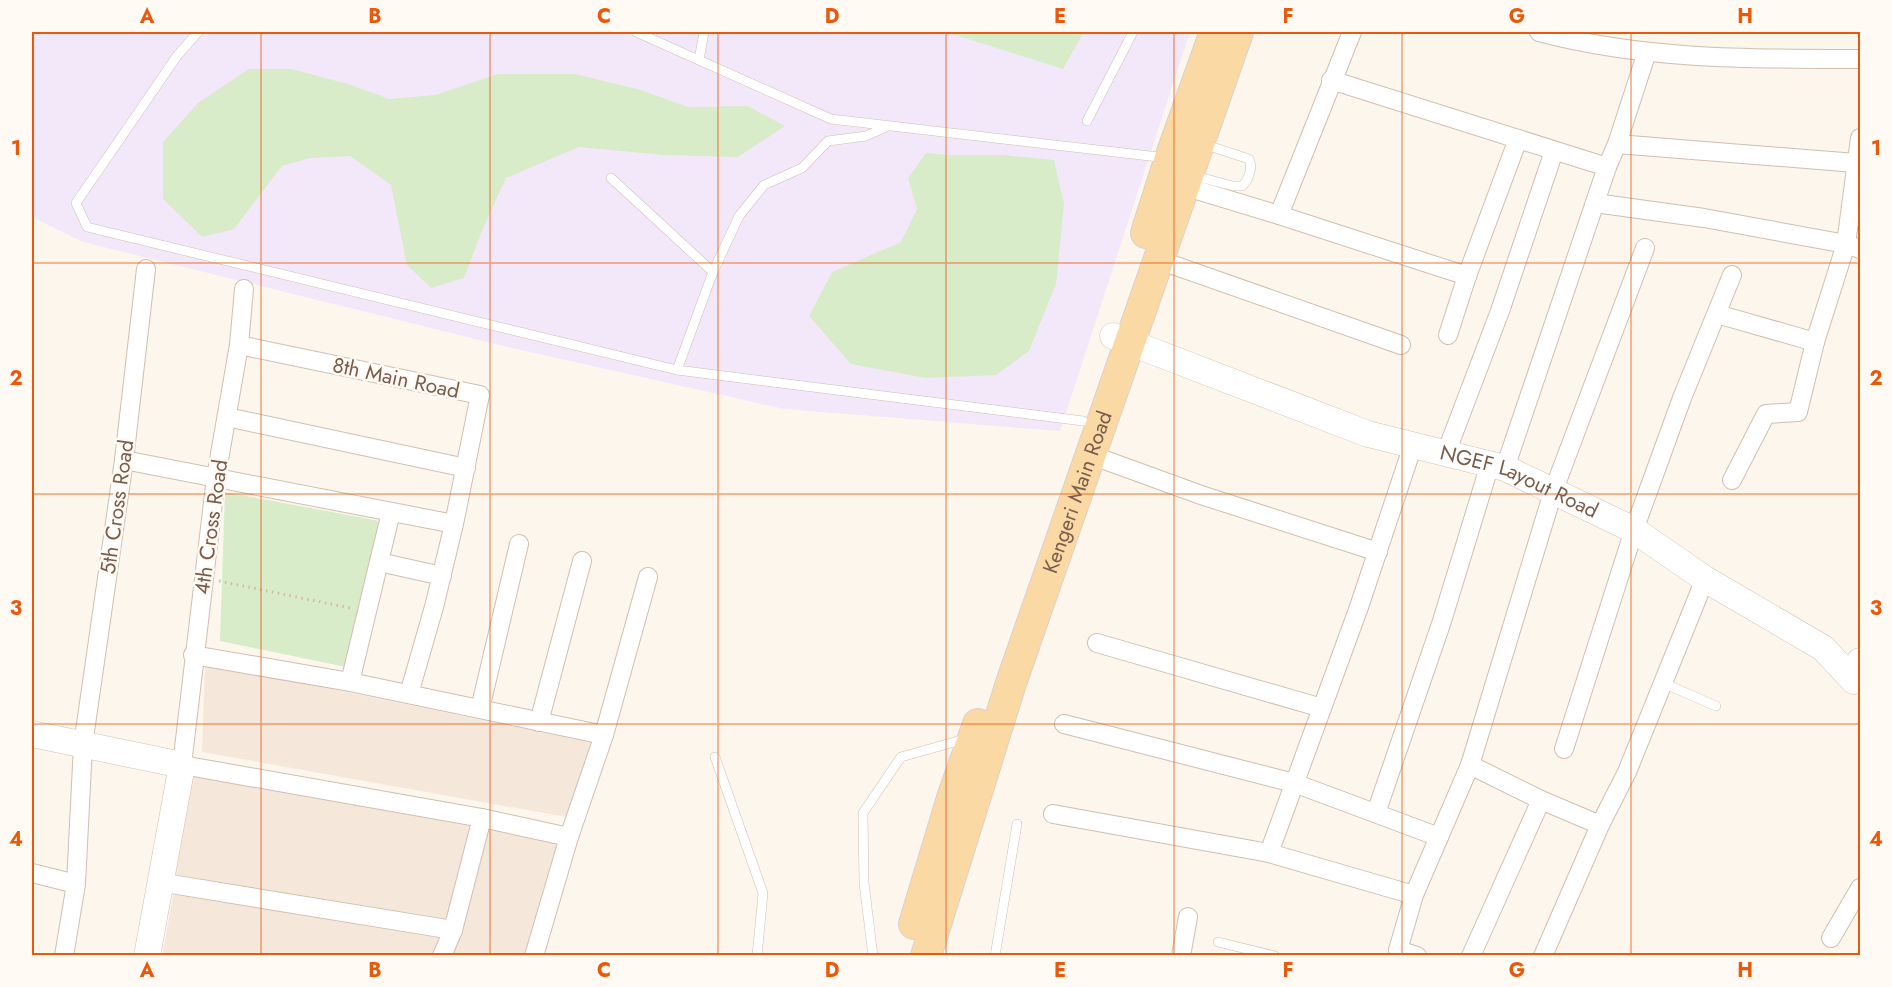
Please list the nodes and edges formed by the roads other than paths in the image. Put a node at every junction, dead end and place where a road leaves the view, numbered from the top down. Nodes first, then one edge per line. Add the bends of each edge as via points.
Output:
1 (198, 32) edge
2 (636, 32) edge
3 (704, 32) edge
4 (1133, 32) edge
5 (1215, 32) edge
6 (1238, 32) edge
7 (1352, 32) edge
8 (1539, 32) edge
9 (1565, 35) edge
10 (1647, 52) junction
11 (1860, 59) edge
12 (699, 60) junction
13 (1331, 80) junction
14 (1087, 121) dead end
15 (890, 125) junction
16 (1860, 138) edge
17 (1518, 139) junction
18 (1198, 142) junction
19 (1617, 144) junction
20 (1554, 151) junction
21 (1856, 163) junction
22 (1607, 167) junction
23 (1180, 173) junction
24 (611, 178) dead end
25 (1595, 203) junction
26 (1279, 215) junction
27 (1853, 246) edge
28 (1644, 248) dead end
29 (1159, 260) junction
30 (146, 268) dead end
31 (713, 272) junction
32 (1732, 274) dead end
33 (1467, 276) junction
34 (244, 289) dead end
35 (1717, 314) junction
36 (1448, 335) dead end
37 (1122, 339) junction
38 (1815, 342) junction
39 (239, 345) junction
40 (1401, 345) dead end
41 (677, 370) junction
42 (227, 417) junction
43 (1083, 420) junction
44 (1413, 445) junction
45 (1446, 453) junction
46 (1091, 455) junction
47 (124, 460) junction
48 (1497, 466) junction
49 (466, 468) junction
50 (216, 477) junction
51 (1732, 480) dead end
52 (1553, 492) junction
53 (391, 512) junction
54 (454, 524) junction
55 (1634, 530) junction
56 (519, 544) dead end
57 (1378, 552) junction
58 (582, 561) dead end
59 (379, 562) junction
60 (442, 576) junction
61 (648, 577) dead end
62 (1705, 579) junction
63 (1097, 642) dead end
64 (194, 655) junction
65 (1858, 675) edge
66 (350, 682) junction
67 (1663, 683) junction
68 (408, 694) junction
69 (1716, 706) dead end
70 (1322, 708) junction
71 (480, 709) junction
72 (539, 722) junction
73 (1064, 724) dead end
74 (32, 734) edge
75 (604, 735) junction
76 (974, 736) junction
77 (83, 745) junction
78 (1564, 749) dead end
79 (715, 757) dead end
80 (182, 765) junction
81 (1470, 765) junction
82 (1294, 783) junction
83 (1541, 800) junction
84 (1376, 813) junction
85 (1053, 814) dead end
86 (482, 818) junction
87 (1017, 824) dead end
88 (1600, 825) junction
89 (569, 837) junction
90 (1439, 837) junction
91 (1269, 854) junction
92 (32, 873) edge
93 (159, 882) junction
94 (76, 884) junction
95 (1860, 888) edge
96 (1414, 895) junction
97 (1188, 917) dead end
98 (453, 930) junction
99 (1831, 938) dead end
100 (1218, 942) dead end
101 (64, 956) edge
102 (147, 956) edge
103 (442, 956) edge
104 (534, 956) edge
105 (757, 956) edge
106 (873, 956) edge
107 (905, 956) edge
108 (926, 956) edge
109 (995, 956) edge
110 (1181, 956) edge
111 (1275, 956) edge
112 (1417, 956) edge
113 (1471, 956) edge
114 (1543, 956) edge

1 - 41 lane via 177,56 76,204 87,227
2 - 12 lane
3 - 12 lane
4 - 14 lane
5 - 23 main road, Kengeri Main Road
6 - 18 main road, Kengeri Main Road
7 - 13 street
8 - 9 street
9 - 10 street
10 - 11 street
10 - 19 street
12 - 15 lane via 831,119
13 - 17 street
13 - 26 street
15 - 23 lane
15 - 31 lane via 866,136 828,141 802,168 764,185 739,216
16 - 21 street
17 - 20 street
17 - 33 street
18 - 23 main road, Kengeri Main Road
18 - 23 lane via 1249,159 1246,182 1233,186
19 - 21 street
19 - 22 street
20 - 22 street
20 - 45 street via 1500,311
21 - 27 street
22 - 25 street
23 - 26 street
23 - 29 main road, Kengeri Main Road
23 - 37 main road, Kengeri Main Road
24 - 31 lane
25 - 27 street via 1704,218
25 - 48 street
26 - 33 street
27 - 38 street
28 - 52 street
29 - 37 main road, Kengeri Main Road
29 - 40 street
30 - 47 street, 5th Cross Road
31 - 41 lane
32 - 35 street
33 - 36 street
34 - 39 street, 4th Cross Road
35 - 38 street
35 - 55 street
37 - 43 main road, Kengeri Main Road
37 - 44 street, NGEF Layout Road via 1368,434
37 - 46 main road, Kengeri Main Road
38 - 51 street via 1798,412 1766,414
39 - 42 street, 4th Cross Road
39 - 49 street, 8th Main Road via 480,395
41 - 43 lane
42 - 49 street
42 - 50 street, 4th Cross Road
43 - 76 main road, Kengeri Main Road
44 - 45 street, NGEF Layout Road
44 - 57 street
45 - 48 street, NGEF Layout Road
46 - 57 street
46 - 108 main road, Kengeri Main Road via 1011,683
47 - 50 street
47 - 77 street, 5th Cross Road
48 - 52 street, NGEF Layout Road
48 - 84 street
49 - 54 street
50 - 53 street
50 - 64 street, 4th Cross Road
52 - 55 street, NGEF Layout Road
52 - 81 street
53 - 54 street
53 - 59 street
54 - 60 street
55 - 62 street, NGEF Layout Road
55 - 78 street
56 - 71 street
57 - 70 street
58 - 72 street
59 - 60 street
59 - 66 street
60 - 68 street
61 - 75 street
62 - 65 street, NGEF Layout Road via 1823,648
62 - 67 street
63 - 70 street
64 - 66 street
64 - 80 street, 4th Cross Road
66 - 68 street
67 - 69 lane
67 - 88 street via 1627,772
68 - 71 street
70 - 82 street
71 - 72 street
72 - 75 street
73 - 82 street
74 - 77 street
75 - 89 street
76 - 106 lane via 901,757 863,813 864,883
76 - 107 main road, Kengeri Main Road
77 - 80 street
77 - 94 street, 5th Cross Road
79 - 105 lane via 763,893
80 - 86 street
80 - 93 street
81 - 83 street
81 - 90 street
82 - 84 street
82 - 91 street
83 - 88 street
83 - 113 street
84 - 90 street
85 - 91 street
86 - 89 street
86 - 98 street
87 - 109 lane
88 - 114 street
89 - 104 street
90 - 96 street
91 - 96 street
92 - 94 street
93 - 98 street
93 - 102 street
94 - 101 street, 5th Cross Road
95 - 99 street
96 - 112 street via 1398,950
97 - 110 street
98 - 103 street
100 - 111 lane

